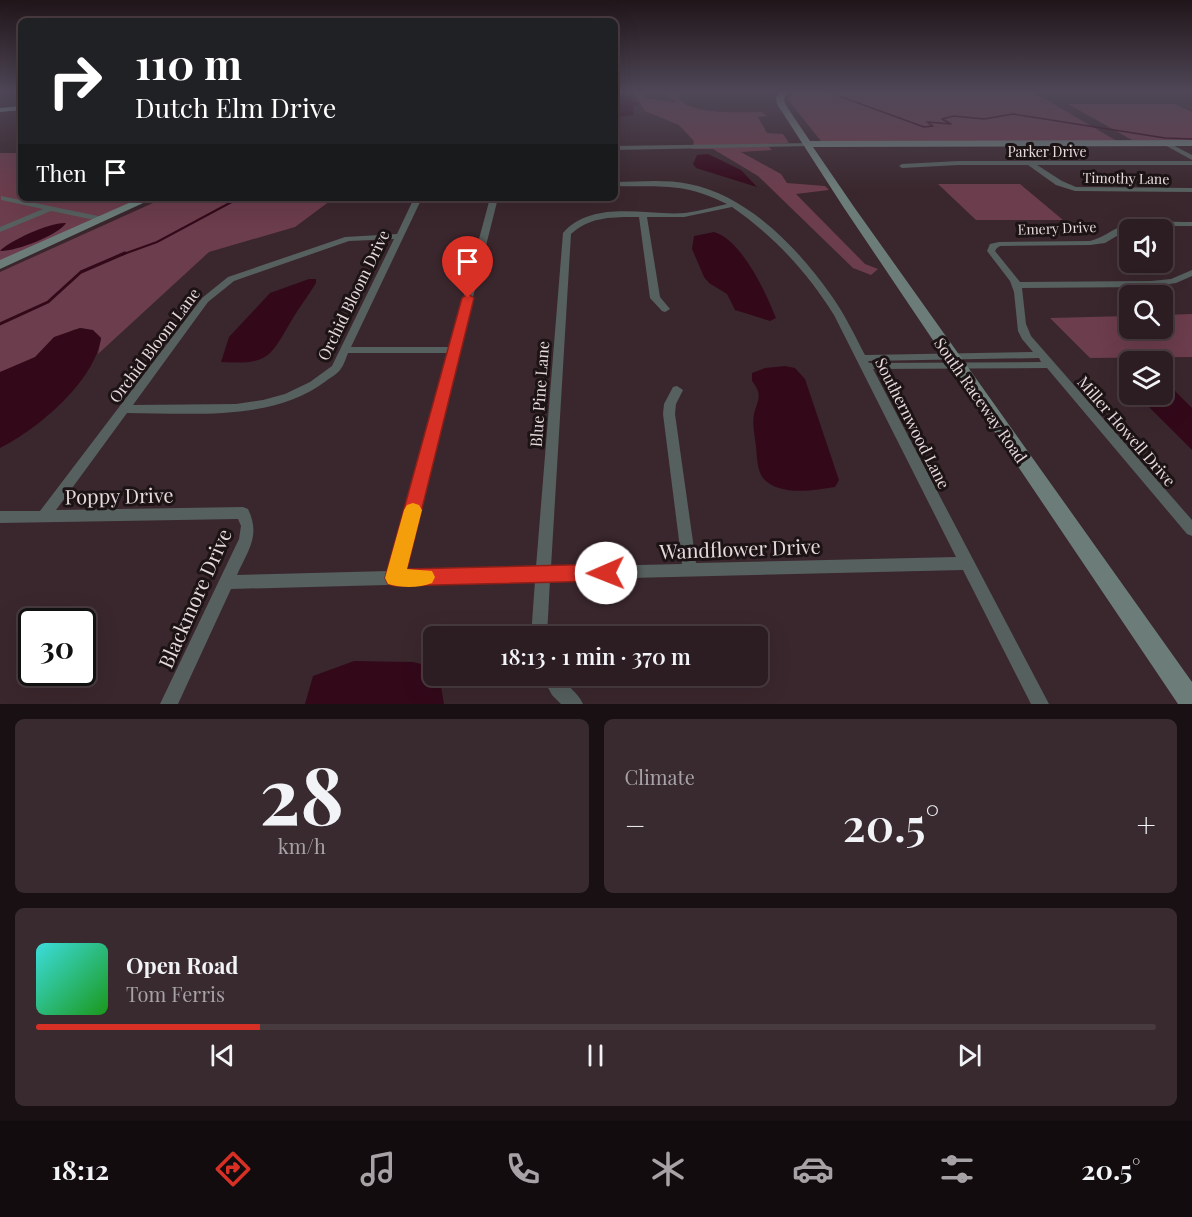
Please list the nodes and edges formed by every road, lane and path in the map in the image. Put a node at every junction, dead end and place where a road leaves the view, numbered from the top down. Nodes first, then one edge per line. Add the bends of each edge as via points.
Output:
1 (797, 125) edge
2 (1165, 143) junction
3 (1192, 143) edge
4 (810, 144) junction
5 (618, 148) edge
6 (1192, 158) edge
7 (1030, 163) junction
8 (1192, 163) edge
9 (902, 166) dead end
10 (618, 184) edge
11 (1192, 190) edge
12 (4, 198) dead end
13 (18, 201) edge
14 (18, 201) edge
15 (142, 201) edge
16 (416, 201) edge
17 (494, 201) edge
18 (730, 205) junction
19 (51, 208) junction
20 (643, 216) junction
21 (100, 219) junction
22 (0, 223) edge
23 (1192, 224) edge
24 (10, 226) junction
25 (0, 230) edge
26 (399, 236) junction
27 (0, 265) edge
28 (1192, 273) edge
29 (1017, 285) junction
30 (664, 309) dead end
31 (345, 350) junction
32 (454, 350) junction
33 (1040, 355) junction
34 (954, 361) junction
35 (863, 362) junction
36 (1048, 365) junction
37 (677, 390) dead end
38 (124, 409) junction
39 (238, 513) joint
40 (44, 516) junction
41 (0, 517) edge
42 (1192, 530) edge
43 (967, 563) junction
44 (690, 571) junction
45 (543, 574) junction
46 (395, 578) junction
47 (226, 582) junction
48 (540, 626) edge
49 (556, 686) edge
50 (1191, 700) edge
51 (169, 704) edge
52 (574, 704) edge
53 (1040, 704) edge

1 - 4 main road, South Raceway Road
2 - 3 main road
2 - 4 main road
2 - 6 street
4 - 5 street
4 - 34 main road, South Raceway Road
7 - 8 street, Parker Drive
7 - 9 street, Parker Drive
7 - 11 street, Timothy Lane via 1059,183 1076,189
10 - 18 street, Southernwood Lane via 688,186 713,194
12 - 14 street
13 - 19 street
15 - 21 main road
16 - 26 street, Orchid Bloom Drive
17 - 32 street
18 - 20 street via 690,214
18 - 35 street, Southernwood Lane via 777,238 805,266 829,298
19 - 21 street
19 - 24 street
20 - 30 street via 655,298
20 - 45 street, Blue Pine Lane via 605,216 580,222 566,237
21 - 27 main road
22 - 24 street
23 - 29 street, Emery Drive via 1138,224 1090,243 993,246 991,253
24 - 25 street
26 - 31 street, Orchid Bloom Drive
26 - 38 street, Orchid Bloom Lane via 348,239 231,279 205,300
28 - 29 street via 1151,284
29 - 33 street, Miller Howell Drive via 1020,326
31 - 32 street
31 - 38 street, Orchid Bloom Drive via 336,368 317,385 278,402 255,407
32 - 46 street
33 - 34 street
33 - 36 street, Miller Howell Drive
34 - 35 street
34 - 36 street
34 - 50 main road, South Raceway Road
35 - 43 street, Southernwood Lane
36 - 42 street, Miller Howell Drive
37 - 44 street via 669,414
38 - 40 street, Orchid Bloom Lane
39 - 40 street, Poppy Drive
39 - 47 street, Blackmore Drive via 246,519 246,539
40 - 41 street, Poppy Drive
43 - 44 street, Wandflower Drive
43 - 53 street, Southernwood Lane
44 - 45 street, Wandflower Drive
45 - 46 street, Wandflower Drive
45 - 48 street, Blue Pine Lane
46 - 47 street, Wandflower Drive
47 - 51 street, Blackmore Drive
49 - 52 street

